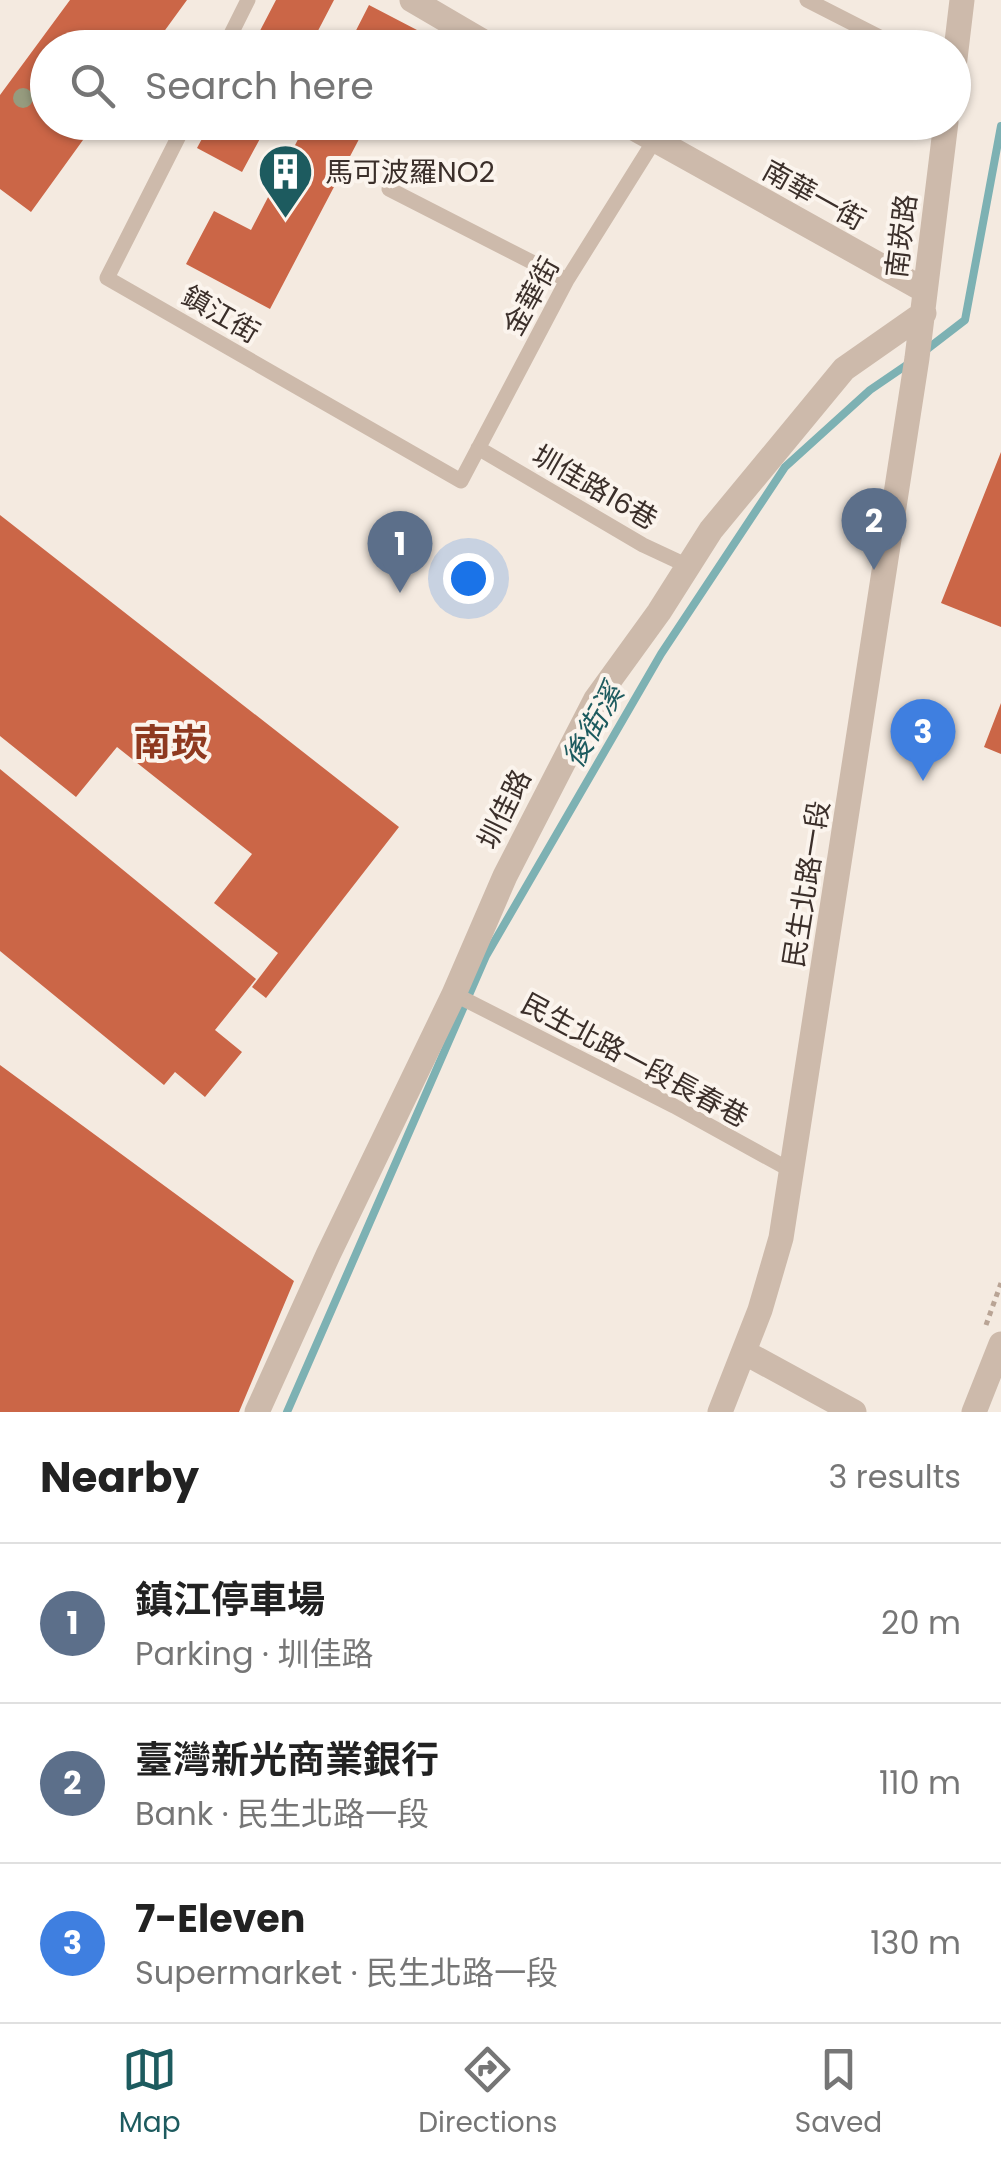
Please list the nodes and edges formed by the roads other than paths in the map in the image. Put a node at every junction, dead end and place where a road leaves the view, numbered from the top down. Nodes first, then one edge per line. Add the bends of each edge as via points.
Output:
1 (248, 0) edge
2 (412, 0) edge
3 (806, 0) edge
4 (962, 0) edge
5 (233, 30) edge
6 (463, 30) edge
7 (866, 30) edge
8 (958, 30) edge
9 (177, 140) edge
10 (654, 140) joint
11 (944, 140) edge
12 (389, 189) dead end
13 (567, 280) junction
14 (924, 302) junction
15 (917, 358) joint
16 (478, 448) junction
17 (461, 481) joint
18 (688, 566) junction
19 (458, 997) junction
20 (792, 1171) junction
21 (1001, 1344) edge
22 (744, 1352) junction
23 (257, 1412) edge
24 (720, 1412) edge
25 (854, 1412) edge
26 (974, 1412) edge

1 - 5 lane
2 - 6 street
3 - 7 lane
4 - 8 street
9 - 17 lane, 鎮江街 via 107,278
10 - 13 lane, 金華街
10 - 14 street, 南華一街
11 - 14 street, 南崁路
12 - 13 lane
13 - 16 lane, 金華街
14 - 15 street, 南崁路
14 - 18 street, 圳佳路 via 844,369
15 - 20 street, 民生北路一段
16 - 17 lane, 金華街
16 - 18 lane, 圳佳路16巷
18 - 19 street, 圳佳路 via 563,759 505,876
19 - 20 lane, 民生北路一段長春巷
19 - 23 street, 圳佳路
20 - 22 street, 民生北路一段 via 781,1238
21 - 26 street
22 - 24 street, 民生北路一段
22 - 25 street

